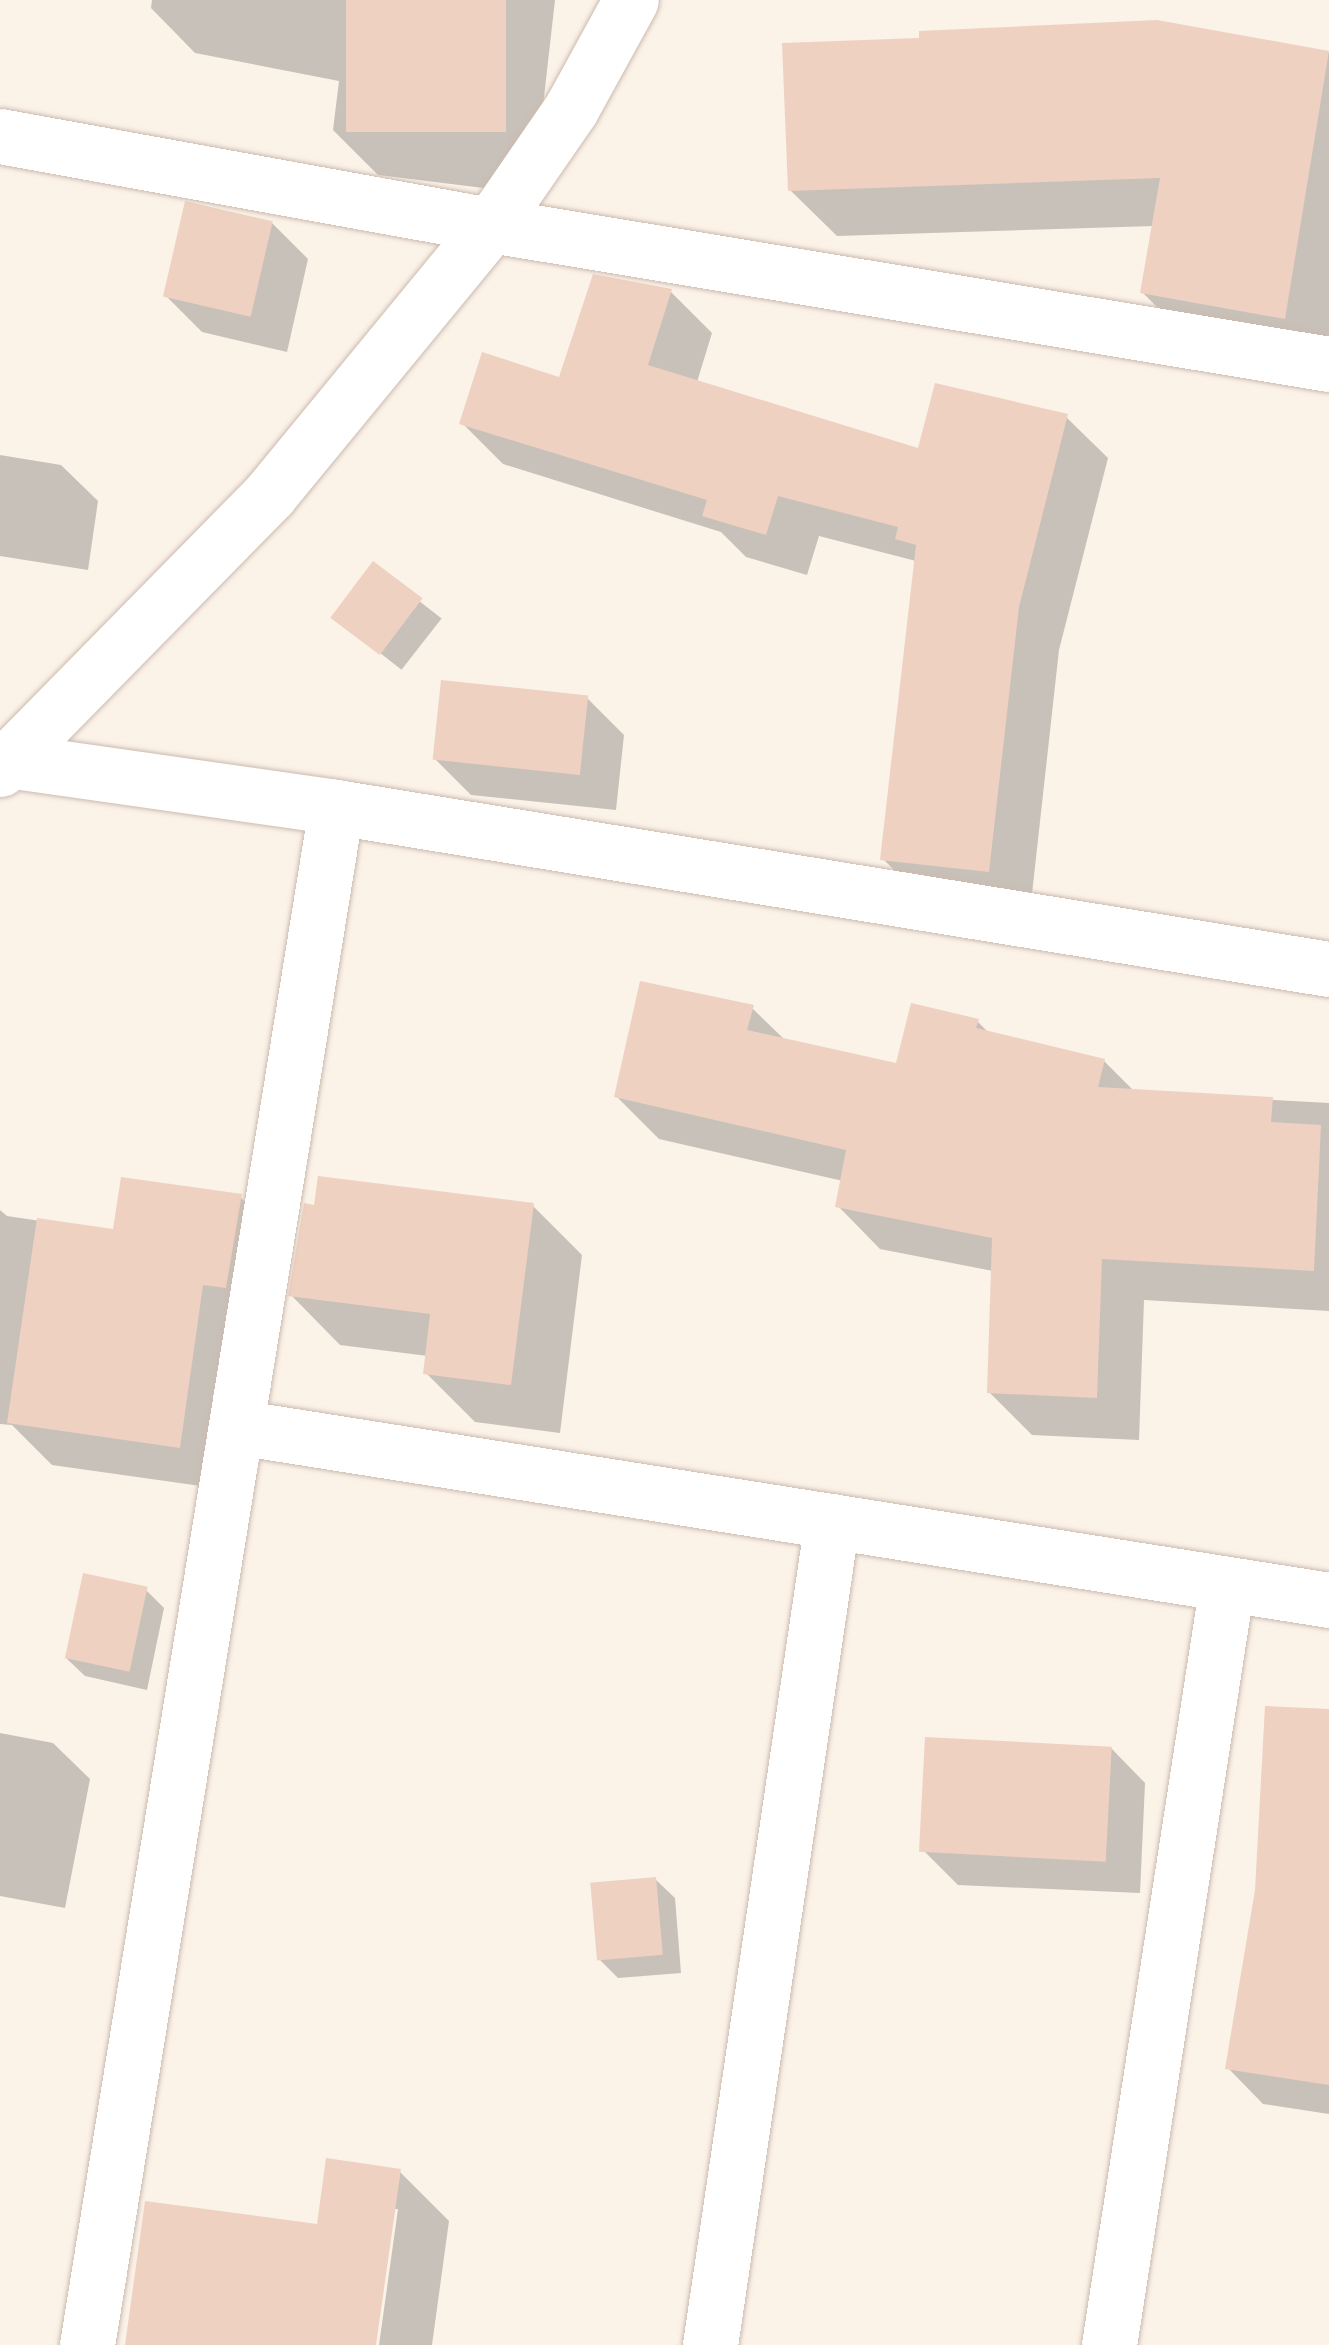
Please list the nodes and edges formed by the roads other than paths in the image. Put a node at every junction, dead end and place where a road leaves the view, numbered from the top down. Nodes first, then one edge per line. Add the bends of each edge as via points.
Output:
1 (631, 0) edge
2 (0, 136) edge
3 (491, 225) junction
4 (1329, 364) edge
5 (3, 763) edge
6 (336, 807) junction
7 (1329, 969) edge
8 (237, 1427) junction
9 (832, 1521) junction
10 (1228, 1584) junction
11 (1329, 1600) edge
12 (87, 2345) edge
13 (710, 2345) edge
14 (1109, 2345) edge

1 - 3 street via 571,109
2 - 3 street
3 - 4 street
3 - 5 street via 270,494
5 - 6 street
6 - 7 street
6 - 8 street
8 - 9 street
8 - 12 street
9 - 10 street
9 - 13 street
10 - 11 street
10 - 14 street

